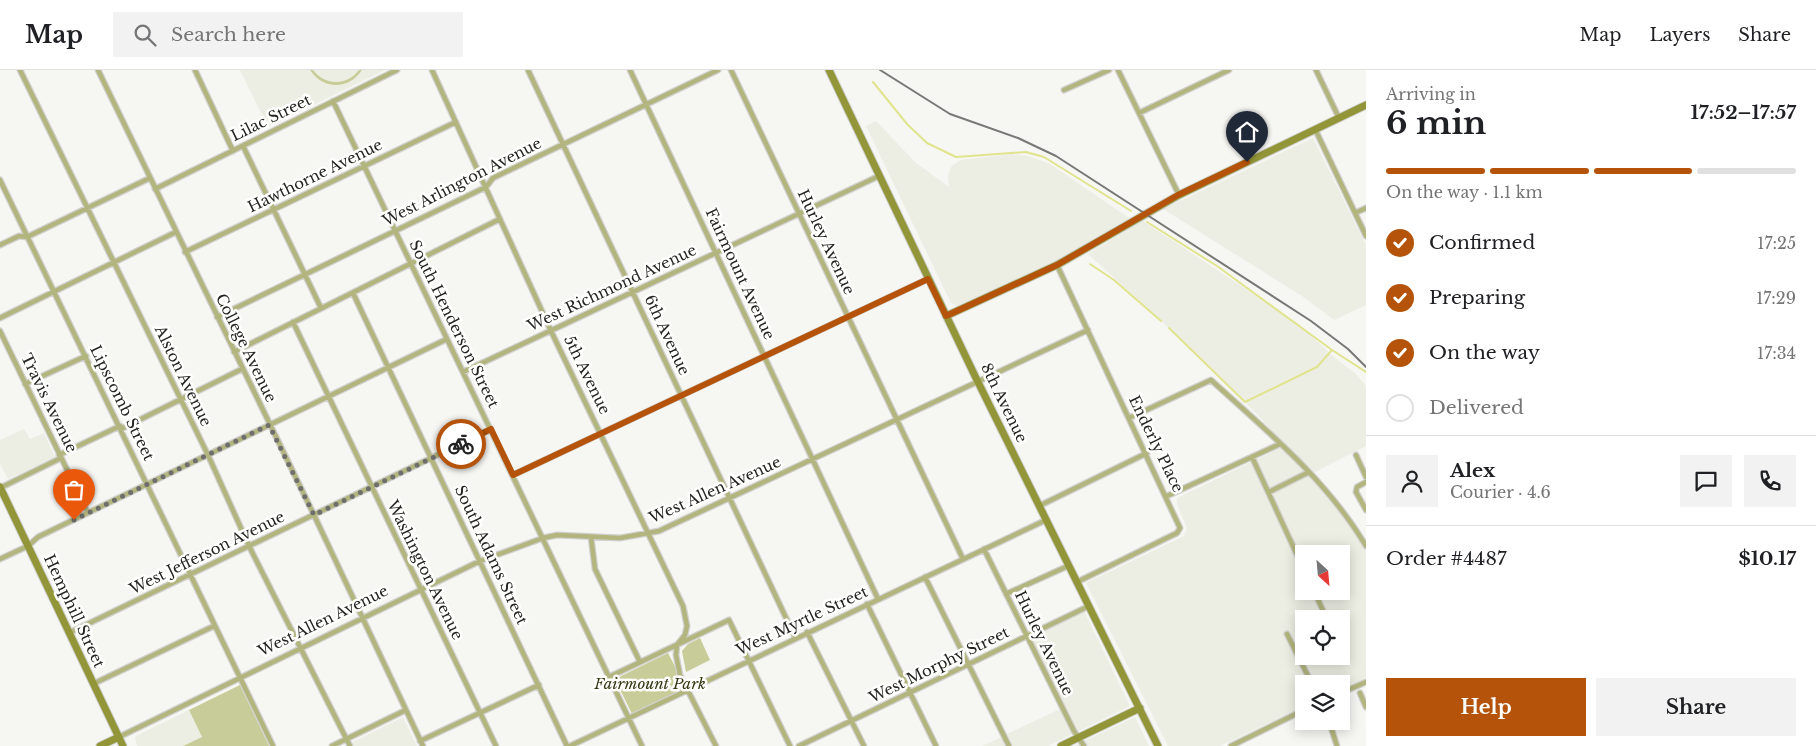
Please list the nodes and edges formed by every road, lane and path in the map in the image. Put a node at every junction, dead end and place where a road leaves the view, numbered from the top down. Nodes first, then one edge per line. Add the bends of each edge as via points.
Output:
1 (20, 70) edge
2 (98, 70) edge
3 (195, 70) edge
4 (397, 70) edge
5 (432, 70) edge
6 (528, 70) edge
7 (630, 70) edge
8 (718, 70) edge
9 (730, 70) edge
10 (829, 70) edge
11 (1109, 70) edge
12 (1118, 70) edge
13 (1229, 70) edge
14 (1316, 70) edge
15 (1218, 72) edge
16 (1064, 90) dead end
17 (334, 101) junction
18 (646, 104) junction
19 (1366, 105) edge
20 (1139, 114) junction
21 (1339, 118) junction
22 (456, 122) junction
23 (1316, 129) junction
24 (563, 144) junction
25 (243, 146) junction
26 (233, 151) junction
27 (364, 166) junction
28 (879, 176) junction
29 (150, 178) junction
30 (0, 180) edge
31 (486, 186) junction
32 (155, 189) junction
33 (1175, 197) junction
34 (87, 208) junction
35 (1366, 208) edge
36 (274, 210) junction
37 (1355, 213) junction
38 (798, 214) junction
39 (500, 219) junction
40 (395, 230) junction
41 (176, 232) junction
42 (1366, 236) edge
43 (27, 237) junction
44 (0, 245) edge
45 (186, 252) junction
46 (716, 253) junction
47 (114, 263) junction
48 (411, 264) junction
49 (1057, 265) junction
50 (305, 274) junction
51 (928, 279) junction
52 (54, 292) junction
53 (353, 292) junction
54 (633, 292) junction
55 (322, 308) junction
56 (946, 316) junction
57 (217, 317) junction
58 (847, 317) junction
59 (0, 318) edge
60 (293, 322) junction
61 (1088, 330) junction
62 (0, 331) edge
63 (551, 331) junction
64 (447, 338) junction
65 (234, 352) junction
66 (86, 356) junction
67 (765, 356) junction
68 (387, 368) junction
69 (242, 369) junction
70 (463, 372) junction
71 (978, 383) junction
72 (25, 384) junction
73 (328, 396) junction
74 (682, 396) junction
75 (180, 399) junction
76 (1130, 418) junction
77 (897, 421) junction
78 (269, 425) junction
79 (120, 427) junction
80 (491, 429) junction
81 (601, 434) junction
82 (1280, 444) junction
83 (1147, 454) junction
84 (208, 455) junction
85 (1356, 455) dead end
86 (60, 457) junction
87 (1252, 457) junction
88 (431, 458) junction
89 (814, 460) junction
90 (1310, 472) junction
91 (513, 475) junction
92 (1366, 477) edge
93 (1366, 482) edge
94 (148, 485) junction
95 (0, 487) edge
96 (371, 487) junction
97 (1269, 492) junction
98 (1167, 496) junction
99 (730, 499) junction
100 (1039, 506) junction
101 (1366, 510) edge
102 (88, 513) junction
103 (314, 515) junction
104 (1046, 520) junction
105 (648, 534) junction
106 (542, 538) junction
107 (591, 538) junction
108 (28, 546) junction
109 (250, 546) junction
110 (1366, 546) edge
111 (984, 549) junction
112 (1295, 550) edge
113 (964, 559) junction
114 (0, 560) edge
115 (480, 562) junction
116 (1068, 566) junction
117 (191, 575) junction
118 (925, 578) junction
119 (1077, 582) junction
120 (420, 590) junction
121 (1006, 594) junction
122 (878, 599) junction
123 (867, 604) junction
124 (1089, 606) junction
125 (362, 618) junction
126 (214, 626) junction
127 (807, 632) junction
128 (69, 633) junction
129 (1287, 634) dead end
130 (1027, 636) junction
131 (795, 638) junction
132 (677, 645) junction
133 (300, 648) junction
134 (748, 660) junction
135 (640, 662) junction
136 (969, 664) junction
137 (1308, 675) edge
138 (240, 677) junction
139 (609, 677) junction
140 (1366, 682) edge
141 (94, 684) junction
142 (538, 685) junction
143 (1350, 689) edge
144 (688, 690) junction
145 (910, 692) junction
146 (1360, 693) dead end
147 (1366, 707) edge
148 (1140, 708) junction
149 (406, 710) junction
150 (479, 712) junction
151 (1295, 714) edge
152 (628, 718) junction
153 (852, 721) junction
154 (1332, 730) edge
155 (119, 737) junction
156 (1079, 737) junction
157 (346, 739) junction
158 (420, 740) junction
159 (100, 746) edge
160 (123, 746) edge
161 (273, 746) edge
162 (332, 746) edge
163 (350, 746) edge
164 (423, 746) edge
165 (496, 746) edge
166 (569, 746) edge
167 (642, 746) edge
168 (716, 746) edge
169 (790, 746) edge
170 (799, 746) edge
171 (864, 746) edge
172 (936, 746) edge
173 (1009, 746) edge
174 (1061, 746) edge
175 (1084, 746) edge
176 (1158, 746) edge
177 (1231, 746) edge
178 (1338, 746) edge

1 - 34 street, Alston Avenue
2 - 29 street, College Avenue
3 - 26 street
4 - 17 street, Lilac Street
5 - 22 street, 5th Avenue
6 - 24 street, 6th Avenue
7 - 18 street, Fairmount Avenue
8 - 18 street, West Arlington Avenue
9 - 38 street, Hurley Avenue
10 - 28 main road, 8th Avenue
11 - 16 street
12 - 20 street
13 - 15 street
14 - 21 street
15 - 20 street
17 - 25 street, Lilac Street
17 - 27 street, South Henderson Street
18 - 24 street, West Arlington Avenue
18 - 46 street, Fairmount Avenue
19 - 21 main road
20 - 33 street
21 - 23 main road
22 - 27 street, Hawthorne Avenue
22 - 31 street, 5th Avenue
23 - 33 main road
23 - 37 street
24 - 31 street, West Arlington Avenue via 493,178
24 - 54 street, 6th Avenue
25 - 26 street, Lilac Street
25 - 36 street
26 - 32 street, Lilac Street
27 - 36 street, Hawthorne Avenue
27 - 40 street, South Henderson Street
28 - 38 street, West Richmond Avenue
28 - 51 main road, 8th Avenue
29 - 32 street, College Avenue
29 - 34 street
30 - 43 street, Lipscomb Street
31 - 39 street, 5th Avenue
31 - 40 street, West Arlington Avenue
32 - 41 street, College Avenue
33 - 49 main road
34 - 43 street
34 - 47 street, Alston Avenue
35 - 37 street
36 - 45 street, Hawthorne Avenue
36 - 50 street
37 - 42 street
38 - 46 street, West Richmond Avenue
38 - 58 street, Hurley Avenue
39 - 48 street
39 - 63 street, 5th Avenue
40 - 48 street, South Henderson Street
40 - 50 street, West Arlington Avenue
41 - 45 street, College Avenue
41 - 47 street
43 - 44 street via 19,236
43 - 52 street, Lipscomb Street
45 - 57 street, College Avenue
46 - 54 street, West Richmond Avenue
46 - 67 street, Fairmount Avenue
47 - 52 street
47 - 75 street, Alston Avenue
48 - 53 street
48 - 64 street, South Henderson Street
49 - 56 main road
49 - 61 street, Enderly Place
50 - 55 street
50 - 57 street, West Arlington Avenue
51 - 56 main road, 8th Avenue
51 - 58 street
52 - 59 street
52 - 66 street, Lipscomb Street
53 - 55 street
53 - 68 street, South Adams Street
54 - 63 street, West Richmond Avenue
54 - 74 street, 6th Avenue
55 - 60 street
56 - 71 main road, 8th Avenue
57 - 65 street, College Avenue
58 - 67 street
58 - 77 street, Hurley Avenue
60 - 65 street
60 - 73 street, Washington Avenue
61 - 71 street, West Allen Avenue
61 - 76 street, Enderly Place
62 - 72 street, Travis Avenue
63 - 70 street, West Richmond Avenue
63 - 81 street, 5th Avenue
64 - 68 street
64 - 70 street, South Henderson Street
65 - 69 street, College Avenue
66 - 72 street
66 - 79 street, Lipscomb Street
67 - 74 street
67 - 89 street, Fairmount Avenue
68 - 73 street
68 - 88 street, South Adams Street
69 - 75 street
69 - 78 street, College Avenue
70 - 80 street, South Henderson Street
71 - 77 street, West Allen Avenue
71 - 100 main road, 8th Avenue
72 - 86 street, Travis Avenue
73 - 78 street
73 - 96 street, Washington Avenue
74 - 81 street
74 - 99 street, 6th Avenue
75 - 79 street
75 - 84 street, Alston Avenue
76 - 82 street via 1211,380
76 - 83 street, Enderly Place
77 - 89 street, West Allen Avenue
77 - 113 street, Hurley Avenue
78 - 84 street
78 - 103 street, College Avenue
79 - 86 street
79 - 94 street, Lipscomb Street
80 - 88 street, West Jefferson Avenue
80 - 91 street, South Henderson Street
81 - 91 street
81 - 105 street, 5th Avenue
82 - 87 street
82 - 90 street
83 - 98 street, Enderly Place
83 - 100 street
84 - 94 street
84 - 109 street, Alston Avenue
85 - 92 street
86 - 95 street
86 - 102 street, Travis Avenue
87 - 97 street
87 - 98 street
88 - 96 street, West Jefferson Avenue
88 - 115 street, South Adams Street
89 - 99 street, West Allen Avenue
89 - 122 street, Fairmount Avenue
90 - 97 street
90 - 110 street via 1347,515
91 - 106 street, South Henderson Street
93 - 101 street via 1356,492
94 - 102 street
94 - 117 street, Lipscomb Street
95 - 108 main road, Hemphill Street
96 - 103 street, West Jefferson Avenue
96 - 120 street, Washington Avenue
97 - 112 street
98 - 119 street, Enderly Place via 1180,530
99 - 105 street, West Allen Avenue
99 - 131 street, 6th Avenue
100 - 104 main road, 8th Avenue
102 - 108 street via 38,537
103 - 109 street, West Jefferson Avenue
103 - 125 street, College Avenue
104 - 111 street, West Myrtle Street
104 - 116 main road, 8th Avenue
105 - 107 street, West Allen Avenue via 633,538
105 - 132 street, 5th Avenue via 683,606 685,634
106 - 107 street, West Allen Avenue
106 - 115 street, West Allen Avenue
106 - 139 street, South Henderson Street
107 - 135 street via 595,569
108 - 114 street
108 - 128 main road, Hemphill Street
109 - 117 street, West Jefferson Avenue
109 - 133 street, Alston Avenue
111 - 113 street, West Myrtle Street
111 - 121 street, Hurley Avenue
113 - 118 street, West Myrtle Street
115 - 120 street, West Allen Avenue
115 - 142 street, South Adams Street
116 - 119 main road, 8th Avenue
116 - 121 street
117 - 126 street, Lipscomb Street
117 - 128 street, West Jefferson Avenue
118 - 122 street, West Myrtle Street
118 - 136 street
119 - 124 main road, 8th Avenue
120 - 125 street, West Allen Avenue
120 - 150 street, Washington Avenue
121 - 130 street, Hurley Avenue
122 - 123 street, West Myrtle Street
123 - 127 street, West Myrtle Street
123 - 145 street
124 - 130 street, West Morphy Street
124 - 148 main road, 8th Avenue
125 - 133 street, West Allen Avenue
125 - 149 street, College Avenue
126 - 138 street, Lipscomb Street
126 - 141 street
127 - 131 street, West Myrtle Street
127 - 153 street
128 - 141 main road, Hemphill Street
129 - 137 street
130 - 136 street, West Morphy Street
130 - 156 street, Hurley Avenue
131 - 134 street, West Myrtle Street
132 - 134 street via 729,620
132 - 135 street
132 - 144 street, 5th Avenue via 677,664
133 - 138 street, West Allen Avenue
133 - 157 street, Alston Avenue
134 - 144 street, West Myrtle Street
134 - 169 street
135 - 139 street
136 - 145 street, West Morphy Street
136 - 173 street
138 - 155 street, West Allen Avenue
138 - 161 street, Lipscomb Street
139 - 152 street, South Henderson Street
140 - 143 street
141 - 155 main road, Hemphill Street
142 - 150 street
142 - 166 street, South Adams Street
144 - 152 street, West Myrtle Street
144 - 168 street, 5th Avenue
145 - 153 street, West Morphy Street
145 - 172 street
146 - 147 street
148 - 156 main road
148 - 176 main road, 8th Avenue
149 - 157 street
149 - 158 street, College Avenue
150 - 158 street
150 - 165 street, Washington Avenue
151 - 177 street
152 - 166 street, West Myrtle Street
152 - 167 street, South Henderson Street
153 - 170 street, West Morphy Street
153 - 171 street
154 - 178 street
155 - 159 main road, West Allen Avenue
155 - 160 main road, Hemphill Street
156 - 174 main road
156 - 175 street, Hurley Avenue
157 - 162 street
157 - 163 street, Alston Avenue
158 - 164 street, College Avenue

